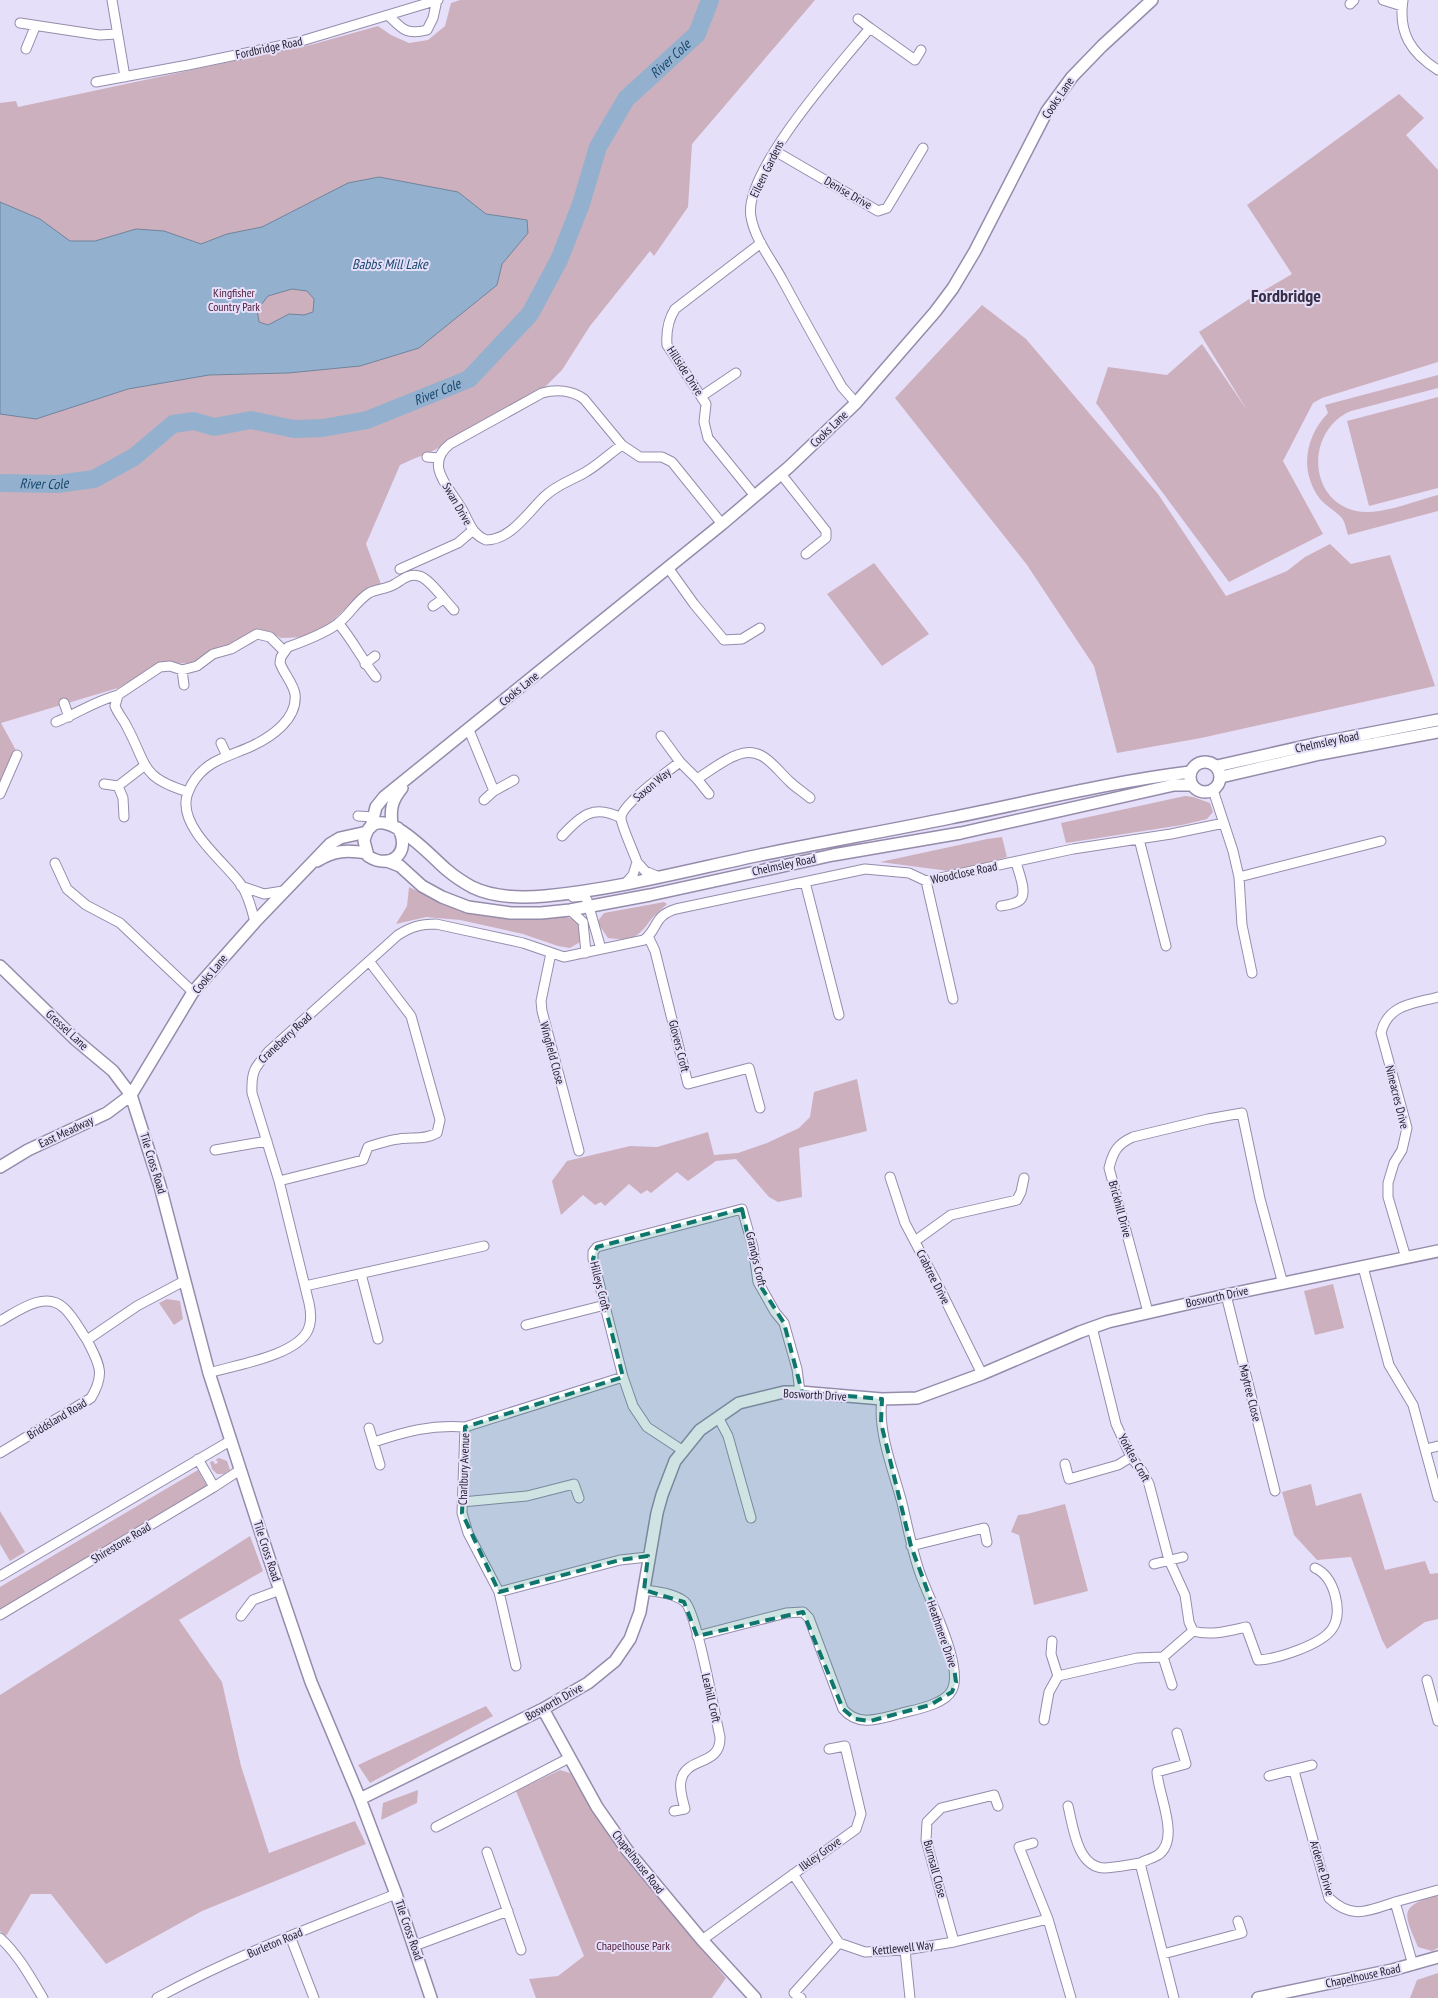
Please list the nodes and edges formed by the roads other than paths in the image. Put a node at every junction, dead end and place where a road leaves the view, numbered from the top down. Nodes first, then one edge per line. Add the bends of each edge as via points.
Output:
1 (112, 0) edge
2 (438, 0) edge
3 (1152, 0) edge
4 (1383, 0) edge
5 (1402, 3) edge
6 (412, 4) edge
7 (389, 16) junction
8 (858, 18) dead end
9 (20, 23) dead end
10 (35, 27) junction
11 (870, 28) junction
12 (117, 34) junction
13 (26, 49) dead end
14 (921, 50) dead end
15 (1438, 70) edge
16 (125, 77) junction
17 (96, 82) dead end
18 (923, 148) dead end
19 (775, 151) junction
20 (761, 243) junction
21 (736, 373) dead end
22 (702, 396) junction
23 (856, 403) junction
24 (622, 445) junction
25 (427, 457) dead end
26 (439, 458) junction
27 (781, 474) junction
28 (755, 496) junction
29 (722, 524) junction
30 (472, 531) junction
31 (806, 554) dead end
32 (400, 569) dead end
33 (669, 569) junction
34 (443, 599) junction
35 (433, 606) dead end
36 (454, 610) dead end
37 (338, 623) junction
38 (760, 628) dead end
39 (284, 651) junction
40 (375, 656) dead end
41 (365, 664) junction
42 (182, 670) junction
43 (376, 677) dead end
44 (184, 685) dead end
45 (118, 695) junction
46 (64, 702) dead end
47 (69, 717) junction
48 (1438, 720) edge
49 (56, 722) dead end
50 (469, 730) junction
51 (1438, 732) edge
52 (661, 736) dead end
53 (221, 743) dead end
54 (17, 755) dead end
55 (226, 756) junction
56 (680, 762) junction
57 (144, 766) junction
58 (1190, 772) junction
59 (1219, 772) junction
60 (413, 775) junction
61 (697, 779) junction
62 (514, 780) dead end
63 (104, 784) dead end
64 (1192, 785) junction
65 (118, 786) junction
66 (1213, 790) junction
67 (494, 791) junction
68 (188, 792) junction
69 (0, 794) edge
70 (709, 794) dead end
71 (810, 798) dead end
72 (484, 800) dead end
73 (358, 816) dead end
74 (124, 818) dead end
75 (621, 818) junction
76 (1224, 823) junction
77 (370, 825) junction
78 (395, 826) junction
79 (562, 836) dead end
80 (1139, 838) junction
81 (1381, 841) dead end
82 (367, 854) junction
83 (387, 862) junction
84 (637, 862) junction
85 (1016, 862) junction
86 (55, 863) dead end
87 (308, 868) junction
88 (1239, 877) junction
89 (660, 878) junction
90 (926, 881) junction
91 (805, 882) junction
92 (624, 885) junction
93 (242, 886) junction
94 (283, 891) junction
95 (539, 896) junction
96 (589, 906) junction
97 (1001, 906) dead end
98 (570, 910) junction
99 (255, 922) junction
100 (648, 936) junction
101 (1166, 946) dead end
102 (602, 949) junction
103 (551, 953) junction
104 (586, 953) junction
105 (370, 961) junction
106 (0, 966) edge
107 (1252, 973) dead end
108 (193, 992) junction
109 (1438, 997) edge
110 (953, 999) dead end
111 (839, 1015) dead end
112 (131, 1095) junction
113 (760, 1108) dead end
114 (267, 1141) junction
115 (215, 1150) dead end
116 (579, 1151) dead end
117 (0, 1167) edge
118 (890, 1177) dead end
119 (1024, 1178) dead end
120 (279, 1181) junction
121 (742, 1209) joint
122 (915, 1241) junction
123 (484, 1246) dead end
124 (1438, 1251) edge
125 (1406, 1258) junction
126 (1363, 1267) junction
127 (361, 1274) junction
128 (184, 1281) junction
129 (1283, 1284) junction
130 (305, 1286) junction
131 (1226, 1295) junction
132 (604, 1305) junction
133 (1148, 1312) junction
134 (0, 1321) edge
135 (526, 1326) dead end
136 (1092, 1327) junction
137 (378, 1338) dead end
138 (87, 1340) junction
139 (209, 1372) junction
140 (982, 1374) junction
141 (623, 1377) junction
142 (800, 1392) junction
143 (882, 1400) junction
144 (718, 1417) junction
145 (465, 1427) junction
146 (369, 1428) dead end
147 (230, 1441) junction
148 (374, 1442) junction
149 (1438, 1446) edge
150 (1426, 1449) junction
151 (682, 1450) junction
152 (0, 1453) edge
153 (1131, 1457) junction
154 (198, 1459) junction
155 (1065, 1464) dead end
156 (380, 1465) dead end
157 (240, 1470) junction
158 (214, 1488) junction
159 (1274, 1491) dead end
160 (1438, 1497) edge
161 (578, 1498) dead end
162 (462, 1502) junction
163 (751, 1518) dead end
164 (987, 1542) dead end
165 (912, 1546) junction
166 (648, 1557) junction
167 (1183, 1557) dead end
168 (1169, 1560) junction
169 (1154, 1564) dead end
170 (1316, 1568) dead end
171 (0, 1576) edge
172 (280, 1590) junction
173 (644, 1590) junction
174 (499, 1592) junction
175 (0, 1615) edge
176 (242, 1616) dead end
177 (1193, 1631) junction
178 (697, 1636) junction
179 (1052, 1641) dead end
180 (1163, 1657) junction
181 (516, 1666) dead end
182 (1058, 1676) junction
183 (1426, 1680) dead end
184 (1172, 1685) dead end
185 (543, 1709) junction
186 (1044, 1720) dead end
187 (1438, 1721) edge
188 (1177, 1733) dead end
189 (829, 1749) dead end
190 (569, 1758) junction
191 (1312, 1765) dead end
192 (1294, 1771) junction
193 (1269, 1776) dead end
194 (360, 1799) junction
195 (998, 1806) dead end
196 (1068, 1806) dead end
197 (674, 1812) dead end
198 (436, 1826) dead end
199 (1033, 1843) dead end
200 (488, 1852) dead end
201 (1140, 1863) junction
202 (793, 1874) junction
203 (1438, 1890) edge
204 (396, 1894) junction
205 (1395, 1902) junction
206 (508, 1911) junction
207 (1048, 1919) junction
208 (1238, 1921) dead end
209 (290, 1936) junction
210 (0, 1938) edge
211 (702, 1940) junction
212 (954, 1942) junction
213 (839, 1943) junction
214 (414, 1946) junction
215 (521, 1950) dead end
216 (905, 1950) junction
217 (1163, 1954) junction
218 (1438, 1957) edge
219 (1413, 1965) junction
220 (43, 1998) edge
221 (157, 1998) edge
222 (314, 1998) edge
223 (432, 1998) edge
224 (756, 1998) edge
225 (801, 1998) edge
226 (910, 1998) edge
227 (1071, 1998) edge
228 (1174, 1998) edge
229 (1258, 1998) edge

1 - 12 street
2 - 6 street, Fordbridge Road
2 - 7 street via 427,30 413,33 401,28
3 - 23 street, Cooks Lane via 1102,46 1047,110 953,288
4 - 5 street
5 - 15 street via 1405,36 1413,50
6 - 7 street, Fordbridge Road
7 - 16 street, Fordbridge Road via 298,42
8 - 11 street
9 - 10 street
10 - 12 street via 99,35
10 - 13 street
11 - 14 street via 915,60
11 - 19 street, Eileen Gardens via 787,131
12 - 16 street
16 - 17 street, Fordbridge Road
18 - 19 street, Denise Drive via 887,208 878,211
19 - 20 street, Eileen Gardens via 754,190 751,203 751,216
20 - 22 street, Hillside Drive via 676,308 669,319 667,345
20 - 23 street, Eileen Gardens via 842,387
21 - 22 street
22 - 28 street, Hillside Drive via 706,404 704,422 708,438
23 - 27 street, Cooks Lane
24 - 26 street via 584,399 577,394 548,391 450,444
24 - 29 street via 640,457 672,462
24 - 30 street, Swan Drive via 585,473 562,483 544,496 499,538 486,540
25 - 26 street
26 - 30 street, Swan Drive via 441,478
27 - 28 street, Cooks Lane
27 - 31 street via 826,531 826,538
28 - 29 street, Cooks Lane
29 - 33 street, Cooks Lane
30 - 32 street via 458,543
33 - 38 street via 724,640 742,640
33 - 50 street, Cooks Lane
34 - 35 street
34 - 36 street
34 - 37 street via 421,576 402,578 394,585 370,593
37 - 39 street
37 - 41 street
39 - 42 street via 270,637 257,634 231,649 213,654 197,666
39 - 55 street via 280,664 295,694 292,713 267,737
40 - 41 street
41 - 43 street
42 - 44 street
42 - 45 street via 160,667
45 - 47 street via 94,702
45 - 57 street via 115,706
46 - 47 street
47 - 49 street
48 - 59 street, Chelmsley Road via 1319,744
50 - 60 street, Cooks Lane
50 - 67 street
51 - 59 street, Chelmsley Road
52 - 56 street
53 - 55 street
54 - 69 street
55 - 68 street via 203,769
56 - 61 street, Saxon Way
56 - 75 street, Saxon Way via 624,809
57 - 65 street
57 - 68 street via 162,783
58 - 59 street, Chelmsley Road via 1202,761 1208,761
58 - 64 street
58 - 89 street, Chelmsley Road via 1140,778
59 - 66 street via 1219,784
60 - 77 street, Cooks Lane via 384,797 376,807
60 - 78 street, Cooks Lane via 392,804 390,812
61 - 70 street, Saxon Way
61 - 71 street via 737,754 759,754
62 - 67 street
63 - 65 street
64 - 66 street, Chelmsley Road via 1202,792
64 - 96 street, Chelmsley Road via 1174,785 961,833 833,855
65 - 74 street via 123,798
66 - 76 street
67 - 72 street
68 - 93 street via 187,811 193,825
73 - 77 street
75 - 79 street via 609,812 587,813
75 - 84 street
76 - 80 street, Woodclose Road
76 - 88 street
77 - 78 street, Cooks Lane
77 - 82 street via 364,841
77 - 87 street, Cooks Lane via 330,844
78 - 83 street, Cooks Lane via 404,844 396,857
78 - 95 street, Chelmsley Road via 470,886 500,895
80 - 85 street, Woodclose Road
80 - 101 street
81 - 88 street
82 - 83 street, Cooks Lane via 376,861
82 - 87 street, Cooks Lane via 340,850
83 - 98 street, Chelmsley Road via 400,866 429,890 468,907 511,913
84 - 89 street via 645,871
84 - 92 street via 633,875
85 - 90 street, Woodclose Road
85 - 97 street via 1024,893 1019,902
86 - 108 street via 67,889 86,905 120,923
87 - 94 street, Cooks Lane
88 - 107 street via 1242,925
89 - 92 street, Chelmsley Road
90 - 91 street, Woodclose Road via 909,873 865,869
90 - 110 street
91 - 100 street, Woodclose Road via 668,911 658,919
91 - 111 street
92 - 95 street, Chelmsley Road
93 - 94 street via 264,894
93 - 99 street
94 - 99 street, Cooks Lane
95 - 96 street via 546,900 584,896
96 - 98 street, Chelmsley Road
96 - 102 street
98 - 104 street via 583,922
99 - 108 street, Cooks Lane
100 - 102 street via 636,942
100 - 113 street, Glovers Croft via 655,951 688,1084 749,1068
102 - 104 street, Craneberry Road
103 - 104 street, Craneberry Road via 564,957
103 - 105 street, Craneberry Road via 523,942 423,924 398,935
103 - 116 street, Wingfield Close via 540,1000
105 - 114 street, Craneberry Road via 254,1068 252,1093
105 - 120 street via 412,1016 440,1120 437,1133 430,1137 384,1142 368,1147 364,1160
106 - 112 street, Gressel Lane via 113,1072
108 - 112 street, Cooks Lane
109 - 125 street, Nineacres Drive via 1399,1008 1383,1023 1381,1033 1407,1128 1388,1184 1388,1197
112 - 117 street, East Meadway via 107,1113 28,1150
112 - 128 street, Tile Cross Road via 160,1186
114 - 115 street
114 - 120 street, Craneberry Road
118 - 122 street, Crabtree Drive via 905,1223
119 - 122 street via 1017,1200 951,1215
120 - 130 street, Craneberry Road
121 - 132 street, Hilleys Croft via 597,1247 593,1259
121 - 142 street, Grandys Croft via 758,1282 784,1323
122 - 140 street, Crabtree Drive
123 - 127 street
124 - 125 street, Bosworth Drive
125 - 126 street, Bosworth Drive
126 - 129 street, Bosworth Drive
126 - 150 street via 1389,1365 1413,1404
127 - 130 street
127 - 137 street
128 - 138 street via 137,1306
128 - 139 street, Tile Cross Road
129 - 131 street, Bosworth Drive
129 - 133 street, Brickhill Drive via 1260,1199 1242,1113 1208,1119 1132,1137 1113,1152 1109,1168
130 - 139 street, Craneberry Road via 312,1319 301,1340 280,1352
131 - 133 street, Bosworth Drive
131 - 159 street, Maytree Close
132 - 135 street
132 - 141 street, Hilleys Croft
133 - 136 street, Bosworth Drive
134 - 138 street, Briddsland Road via 28,1304 55,1302 64,1308
136 - 140 street, Bosworth Drive
136 - 153 street, Yorklea Croft via 1113,1415
138 - 152 street, Briddsland Road via 101,1372 91,1398
139 - 147 street, Tile Cross Road
140 - 143 street, Bosworth Drive via 923,1396
141 - 145 street, Charlbury Avenue
141 - 151 street, Hilleys Croft via 632,1406 647,1427
142 - 143 street, Bosworth Drive
142 - 144 street, Bosworth Drive via 784,1392 740,1402
143 - 165 street, Heathmere Drive via 881,1423
144 - 151 street, Bosworth Drive via 700,1430
144 - 163 street via 728,1436
145 - 148 street via 414,1430
145 - 162 street, Charlbury Avenue
146 - 148 street
147 - 154 street
147 - 157 street, Tile Cross Road
148 - 156 street
149 - 150 street
150 - 160 street
151 - 166 street, Bosworth Drive via 662,1495
153 - 155 street via 1118,1465 1069,1479
153 - 168 street, Yorklea Croft via 1149,1484
154 - 158 street
154 - 171 street
157 - 158 street, Shirestone Road
157 - 172 street, Tile Cross Road
158 - 175 street, Shirestone Road
161 - 162 street via 574,1484 527,1496
162 - 174 street, Charlbury Avenue via 468,1533
164 - 165 street via 984,1528
165 - 178 street, Heathmere Drive via 952,1660 956,1682 946,1699 870,1721 855,1719 843,1708 809,1618 803,1612 786,1613
166 - 173 street, Bosworth Drive
166 - 174 street via 620,1560
167 - 168 street
168 - 169 street
168 - 177 street, Yorklea Croft via 1185,1595
170 - 177 street via 1333,1586 1337,1603 1338,1615 1333,1629 1322,1639 1288,1653 1258,1660 1246,1626 1212,1634
172 - 176 street via 253,1600
172 - 194 street, Tile Cross Road via 311,1682
173 - 178 street, Leahill Croft via 668,1594 684,1602 693,1617
173 - 185 street, Bosworth Drive via 634,1631 614,1661 588,1683
174 - 181 street, Charlbury Avenue
177 - 180 street
178 - 197 street, Leahill Croft via 720,1745 716,1754 687,1770 680,1782 685,1809
179 - 182 street via 1051,1654
180 - 182 street via 1137,1658
180 - 184 street
182 - 186 street via 1049,1692
183 - 187 street
185 - 190 street, Chapelhouse Road
185 - 194 street, Bosworth Drive
188 - 201 street via 1186,1764 1157,1772 1157,1785 1170,1828 1167,1844 1159,1854
189 - 202 street, Ilkley Grove via 845,1746 860,1821 856,1829
190 - 198 street
190 - 211 street, Chapelhouse Road via 627,1850
191 - 192 street
192 - 193 street
192 - 205 street, Arderne Drive via 1329,1898 1346,1911 1356,1912
194 - 204 street, Tile Cross Road
195 - 212 street, Burnsall Close via 994,1795 941,1808 927,1822 926,1840
196 - 201 street via 1081,1852 1093,1865 1104,1868
199 - 207 street via 1019,1847
200 - 206 street
201 - 217 street
202 - 211 street, Ilkley Grove
202 - 213 street
203 - 205 street, Arderne Drive
204 - 209 street, Burleton Road
204 - 214 street, Tile Cross Road
205 - 219 street
206 - 214 street
206 - 215 street
207 - 212 street, Kettlewell Way
207 - 227 street
208 - 217 street via 1242,1934
209 - 221 street, Burleton Road via 191,1979
209 - 222 street
210 - 220 street
211 - 224 street, Chapelhouse Road
212 - 216 street, Kettlewell Way
213 - 216 street, Kettlewell Way via 864,1952
213 - 225 street via 794,1993
214 - 223 street, Tile Cross Road
216 - 226 street
217 - 228 street
218 - 219 street, Chapelhouse Road
219 - 229 street, Chapelhouse Road

